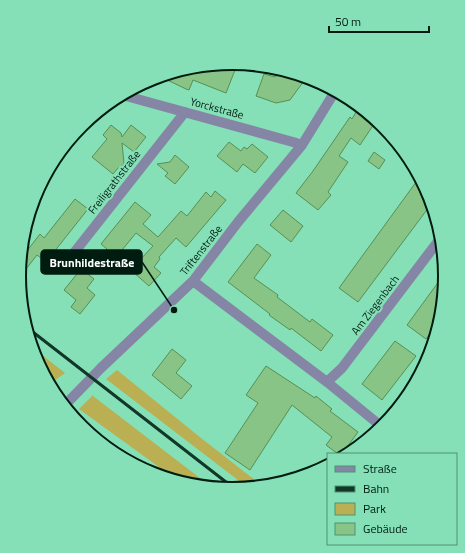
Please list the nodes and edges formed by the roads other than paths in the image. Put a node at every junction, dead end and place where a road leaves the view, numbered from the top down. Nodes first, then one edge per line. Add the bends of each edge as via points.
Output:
1 (332, 96) edge
2 (130, 97) edge
3 (185, 112) junction
4 (302, 145) junction
5 (436, 244) edge
6 (62, 268) dead end
7 (193, 281) junction
8 (327, 382) junction
9 (69, 401) edge
10 (376, 422) dead end

1 - 4 street, Triftenstraße
2 - 3 street, Yorckstraße
3 - 4 street, Yorckstraße
3 - 6 street, Freiligrathstraße
4 - 7 street, Triftenstraße
5 - 8 street, Am Ziegenbach via 342,368
7 - 8 street
7 - 9 street, Triftenstraße
8 - 10 street

